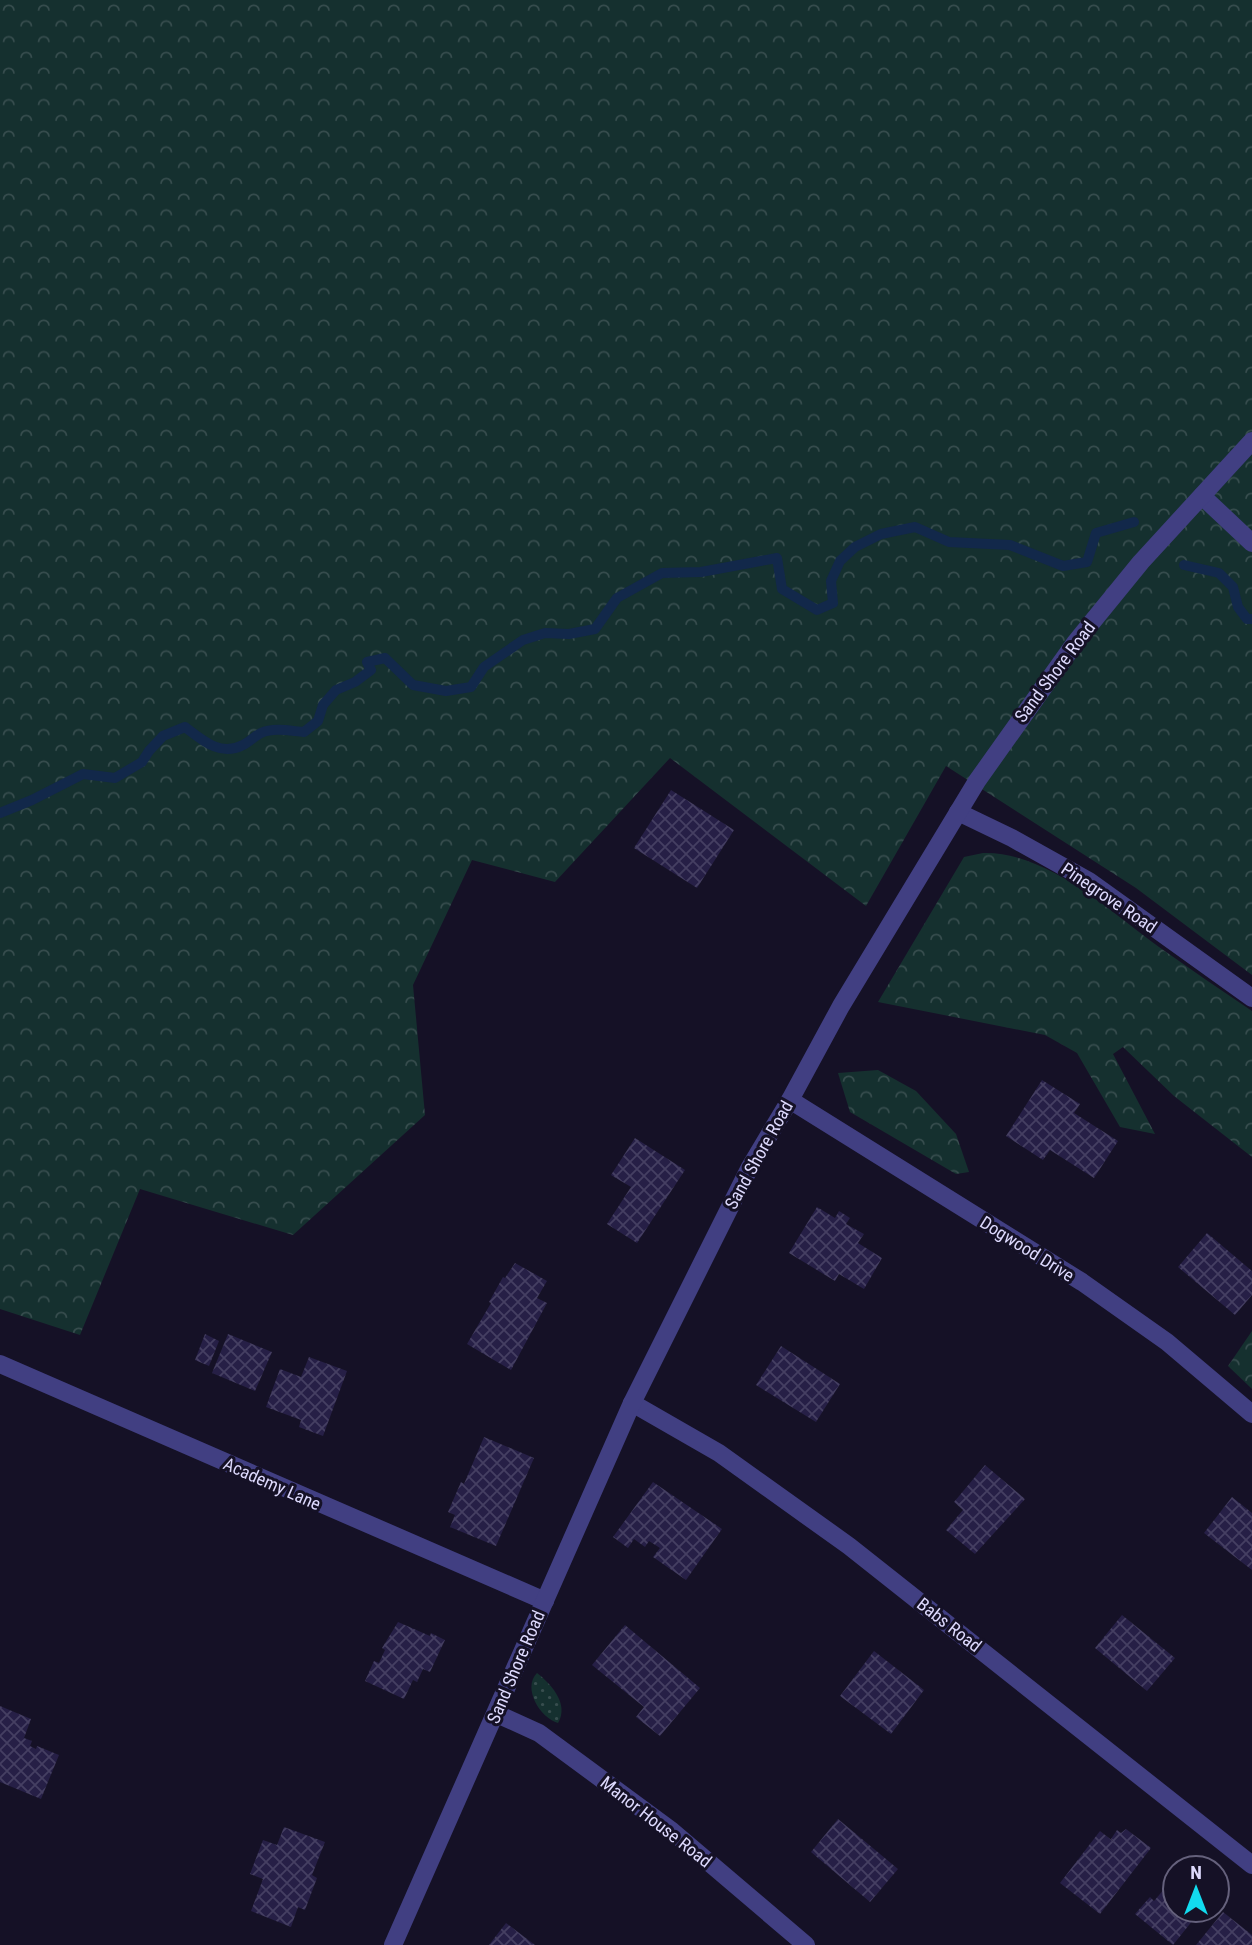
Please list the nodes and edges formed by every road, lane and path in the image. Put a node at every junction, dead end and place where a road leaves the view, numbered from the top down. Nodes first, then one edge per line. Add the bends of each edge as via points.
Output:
1 (1252, 441) edge
2 (1202, 496) junction
3 (1252, 543) edge
4 (958, 812) junction
5 (1252, 998) edge
6 (790, 1100) junction
7 (0, 1364) edge
8 (632, 1404) junction
9 (1252, 1414) edge
10 (545, 1601) junction
11 (497, 1714) junction
12 (1252, 1865) edge
13 (393, 1945) edge
14 (806, 1945) edge

1 - 2 street, Sand Shore Road
2 - 3 street
2 - 4 street, Sand Shore Road via 1075,643
4 - 5 street, Pinegrove Road via 1089,881
4 - 6 street, Sand Shore Road
6 - 8 street, Sand Shore Road via 750,1167
6 - 9 street, Dogwood Drive via 1082,1282 1167,1342
7 - 10 street, Academy Lane
8 - 10 street, Sand Shore Road
8 - 12 street, Babs Road via 719,1453 849,1546
10 - 11 street, Sand Shore Road
11 - 13 street, Sand Shore Road
11 - 14 street, Manor House Road via 539,1733 672,1831

